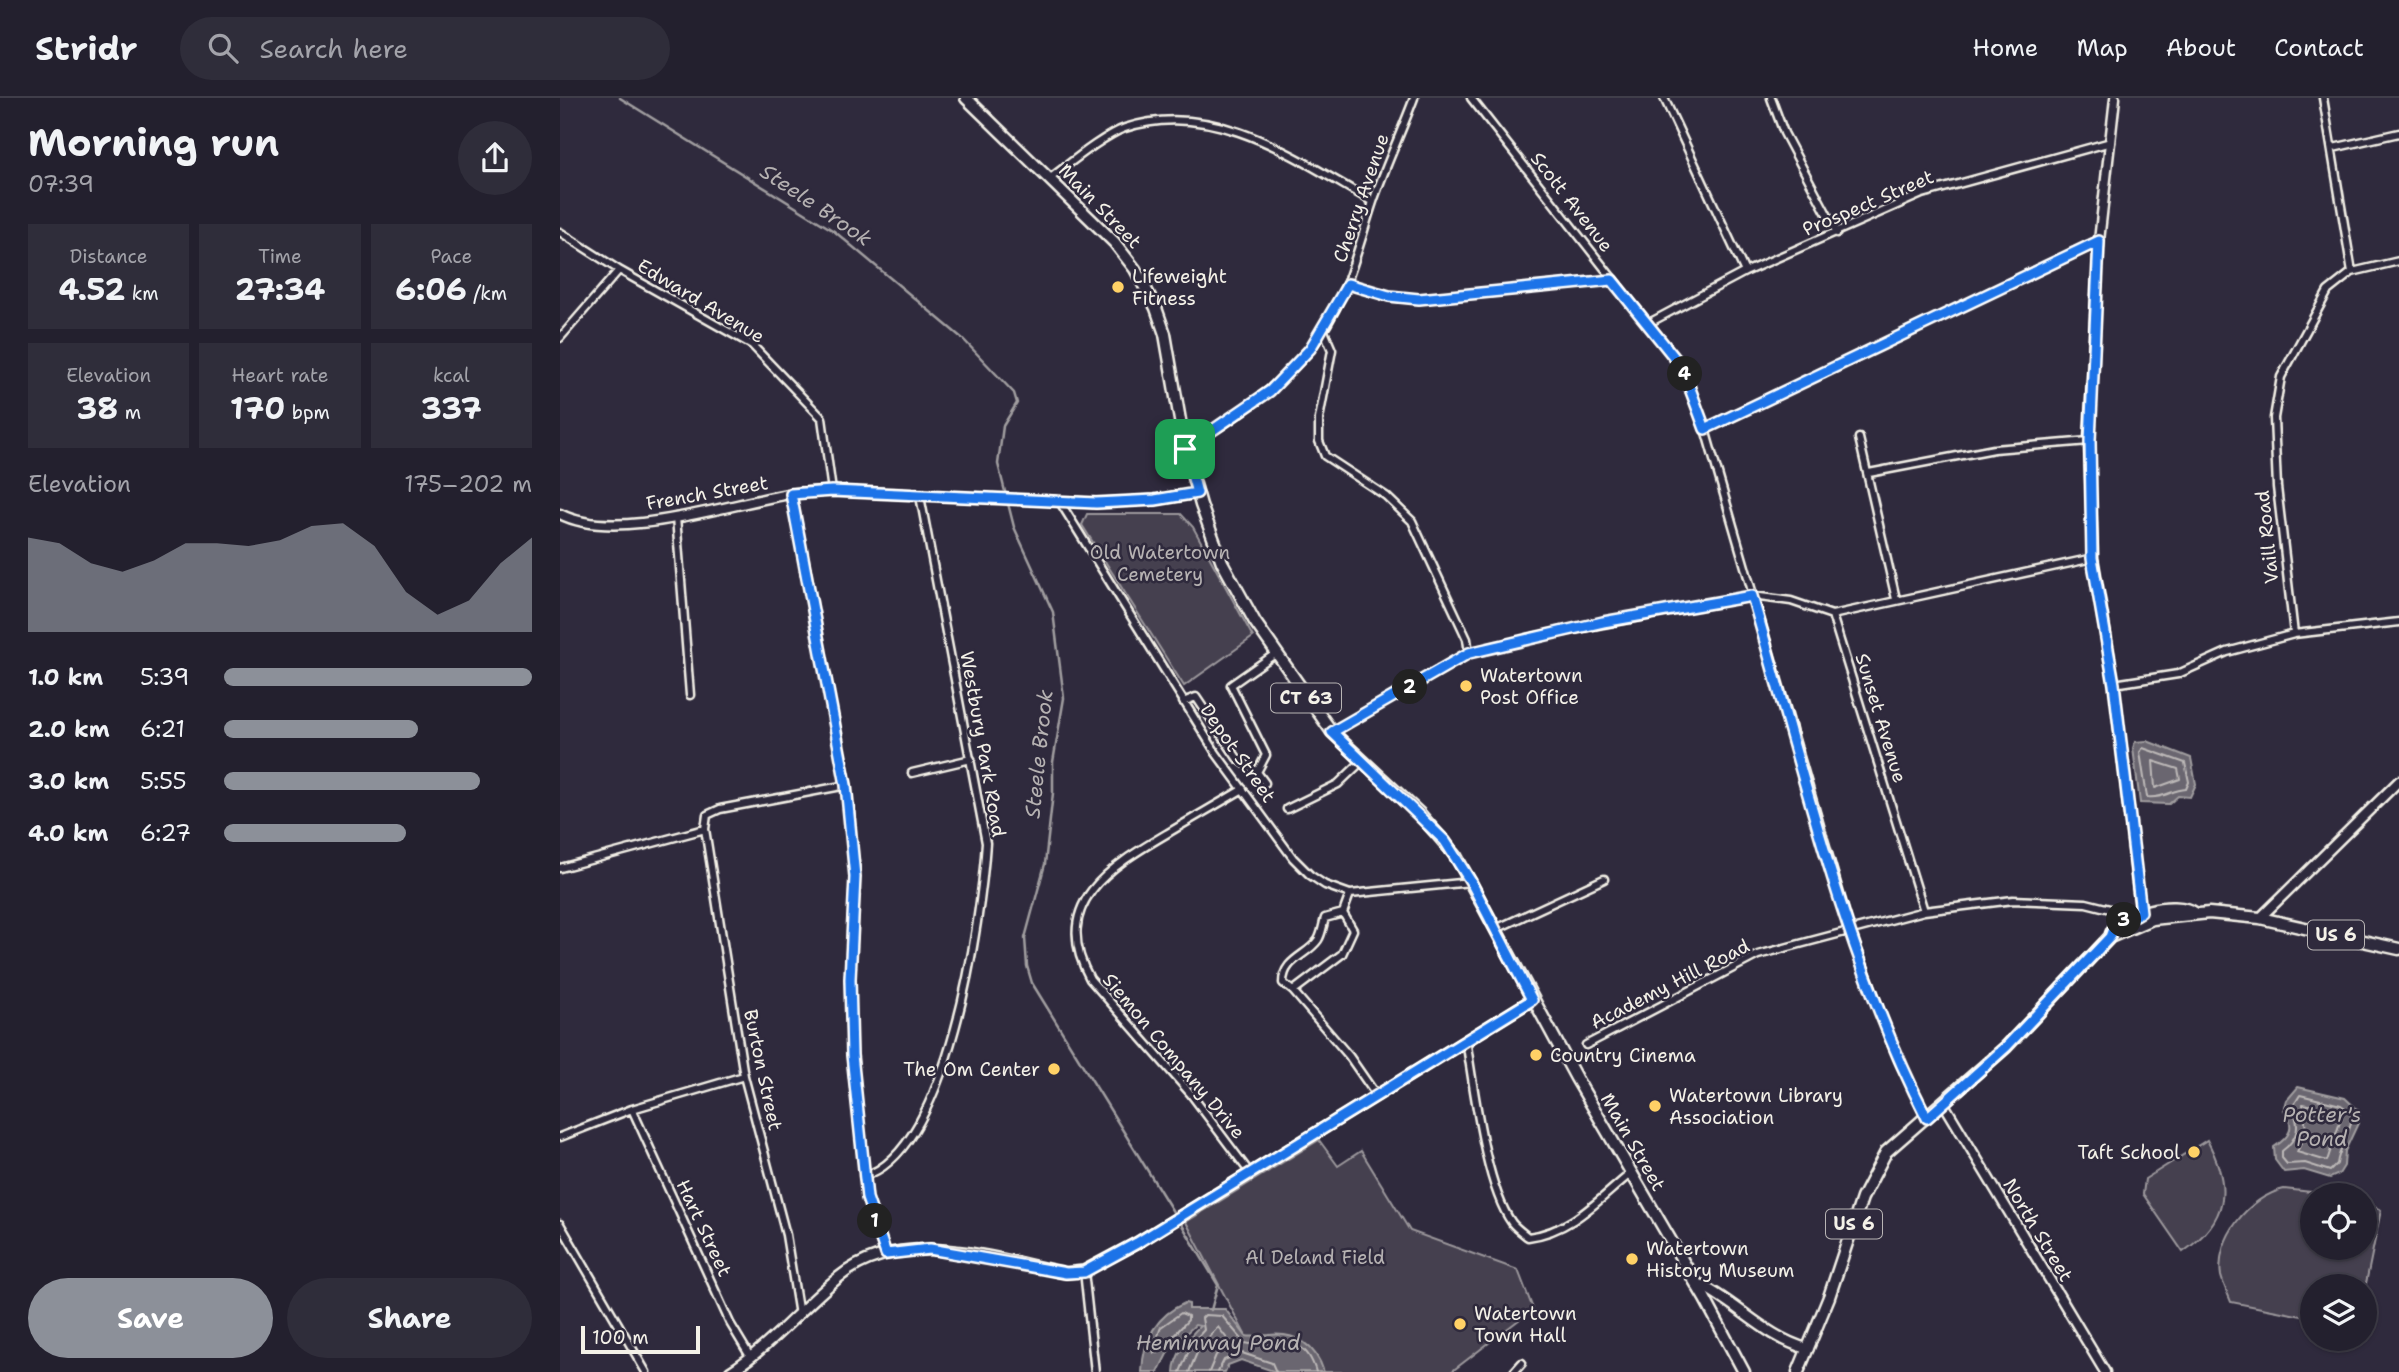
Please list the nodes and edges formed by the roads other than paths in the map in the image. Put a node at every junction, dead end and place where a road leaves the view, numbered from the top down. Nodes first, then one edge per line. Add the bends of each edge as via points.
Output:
1 (966, 98) edge
2 (1415, 98) edge
3 (1471, 98) edge
4 (1664, 98) edge
5 (1771, 98) edge
6 (2115, 98) edge
7 (2323, 98) edge
8 (2399, 133) edge
9 (2111, 142) junction
10 (2333, 149) junction
11 (1049, 179) junction
12 (1373, 202) junction
13 (560, 232) edge
14 (1837, 233) junction
15 (2099, 241) junction
16 (2399, 261) edge
17 (619, 270) junction
18 (1745, 272) junction
19 (2352, 272) junction
20 (1612, 280) junction
21 (1348, 284) junction
22 (1649, 323) junction
23 (1323, 330) junction
24 (560, 338) edge
25 (1705, 429) junction
26 (1859, 438) dead end
27 (2090, 441) junction
28 (1185, 449) junction
29 (1869, 473) junction
30 (832, 491) junction
31 (1197, 493) junction
32 (791, 494) junction
33 (920, 496) junction
34 (1060, 502) junction
35 (560, 514) edge
36 (676, 517) junction
37 (2092, 558) junction
38 (1752, 596) junction
39 (1896, 599) junction
40 (1832, 615) junction
41 (2399, 622) edge
42 (2294, 634) junction
43 (1469, 653) junction
44 (1275, 654) junction
45 (2114, 684) junction
46 (690, 695) dead end
47 (1183, 702) junction
48 (1332, 732) junction
49 (971, 759) junction
50 (1362, 761) junction
51 (1258, 772) junction
52 (912, 773) dead end
53 (2399, 781) edge
54 (1265, 783) dead end
55 (846, 785) junction
56 (1242, 789) junction
57 (1287, 809) dead end
58 (705, 829) junction
59 (560, 868) edge
60 (1604, 879) dead end
61 (1471, 882) junction
62 (1350, 894) junction
63 (1924, 911) junction
64 (1343, 913) junction
65 (2141, 917) junction
66 (2260, 918) junction
67 (2125, 919) junction
68 (1496, 929) junction
69 (1850, 929) junction
70 (2110, 937) junction
71 (2399, 949) edge
72 (1293, 991) junction
73 (1532, 1000) junction
74 (1466, 1041) junction
75 (1586, 1045) dead end
76 (744, 1076) junction
77 (1376, 1095) junction
78 (1944, 1104) junction
79 (632, 1109) junction
80 (1927, 1118) junction
81 (560, 1138) edge
82 (1250, 1173) junction
83 (1630, 1174) junction
84 (864, 1176) junction
85 (560, 1224) edge
86 (886, 1254) junction
87 (1084, 1272) junction
88 (1695, 1282) junction
89 (799, 1316) junction
90 (1808, 1349) junction
91 (751, 1358) junction
92 (1522, 1363) dead end
93 (646, 1372) edge
94 (730, 1372) edge
95 (1095, 1372) edge
96 (1514, 1372) edge
97 (1744, 1372) edge
98 (1798, 1372) edge
99 (2105, 1372) edge

1 - 11 main road, Main Street / CT 63
2 - 12 street, Cherry Avenue
3 - 20 street, Scott Avenue
4 - 18 street
5 - 14 street
6 - 9 street
7 - 10 street
8 - 10 street
9 - 14 street, Prospect Street via 1922,194
9 - 15 street
10 - 19 street
11 - 12 street via 1123,128 1159,121 1212,121 1267,142
11 - 28 main road, Main Street / CT 63 via 1114,242 1144,282 1165,334
12 - 21 street, Cherry Avenue
13 - 17 street, Edward Avenue
14 - 18 street, Prospect Street
15 - 25 street
15 - 27 street
16 - 19 street
17 - 24 street
17 - 30 street, Edward Avenue via 752,345 808,401 822,418
18 - 22 street, Prospect Street
19 - 42 street, Vaill Road via 2328,291 2306,328 2281,377 2274,418
20 - 21 street via 1419,299
20 - 22 street, Scott Avenue
21 - 23 street, Cherry Avenue
22 - 25 street, Scott Avenue via 1682,367
23 - 28 street, Cherry Avenue via 1270,391
23 - 43 street via 1332,350 1319,419 1319,441 1325,456 1386,496 1412,521 1467,639
25 - 38 street, Scott Avenue
26 - 29 street
27 - 29 street via 1994,449
27 - 37 street
28 - 31 main road, Main Street / CT 63
29 - 39 street
30 - 32 street, French Street
30 - 33 street, French Street
31 - 34 street, French Street via 1139,501
31 - 44 main road, Main Street / CT 63 via 1222,562
32 - 36 street, French Street
32 - 55 street
33 - 34 street, French Street
33 - 49 street, Westbury Park Road
34 - 47 street, Depot Street
35 - 36 street, French Street via 610,526
36 - 46 street
37 - 39 street
37 - 45 street
38 - 40 street via 1791,601
38 - 43 street via 1603,622
38 - 69 street, Scott Avenue
39 - 40 street
40 - 63 street, Sunset Avenue
41 - 42 street
42 - 45 street via 2227,652 2178,674
43 - 48 street
44 - 48 main road, Main Street / CT 63
44 - 51 street via 1231,685 1266,755
45 - 65 street
47 - 51 street via 1196,697 1237,758
47 - 56 street, Depot Street
48 - 50 main road, Main Street / CT 63
49 - 52 street
49 - 84 street, Westbury Park Road via 986,843 963,1008 918,1124 890,1160
50 - 57 street via 1338,784
50 - 61 main road, Main Street / CT 63 via 1445,841
51 - 54 street
53 - 66 street
55 - 58 street via 720,809 707,815
55 - 84 street via 855,877 852,1055
56 - 62 street, Depot Street via 1293,858 1325,885
56 - 82 street, Siemon Company Drive via 1115,864 1088,894 1077,937 1090,978 1190,1093
58 - 59 street
58 - 76 street, Burton Street
60 - 68 street
61 - 62 street, Depot Street
61 - 68 main road, Main Street / CT 63
62 - 64 street
63 - 67 street, Academy Hill Road via 2013,900 2086,903 2114,910
63 - 69 street, Academy Hill Road
64 - 72 street via 1353,930 1342,954
64 - 72 street via 1325,918 1320,939 1283,974 1283,983
65 - 66 main road, US 6 via 2195,913
65 - 67 main road, US 6
65 - 70 main road, US 6
66 - 71 main road, US 6
67 - 70 main road, US 6
68 - 73 main road, Main Street / CT 63
69 - 75 street, Academy Hill Road via 1758,955
69 - 80 street, Scott Avenue via 1898,1059
70 - 78 main road, US 6 via 2006,1047
72 - 77 street
73 - 74 main road
73 - 83 main road, Main Street / CT 63
74 - 77 main road
74 - 83 street via 1482,1133 1501,1200 1512,1223 1528,1237 1549,1234 1579,1218
76 - 79 street
76 - 89 street, Burton Street via 786,1236
77 - 82 main road
78 - 80 main road, US 6
78 - 99 street, North Street
79 - 81 street
79 - 91 street, Hart Street via 730,1323
80 - 90 main road, US 6 via 1886,1152 1871,1177
82 - 87 main road
83 - 88 main road, Main Street / CT 63
84 - 86 street
85 - 93 street
86 - 87 main road via 930,1249 1066,1273
86 - 89 main road via 841,1276
87 - 95 street
88 - 90 main road via 1717,1292 1782,1341
88 - 97 main road, Main Street / CT 63
89 - 91 main road
90 - 98 main road, US 6
91 - 94 main road
92 - 96 street

